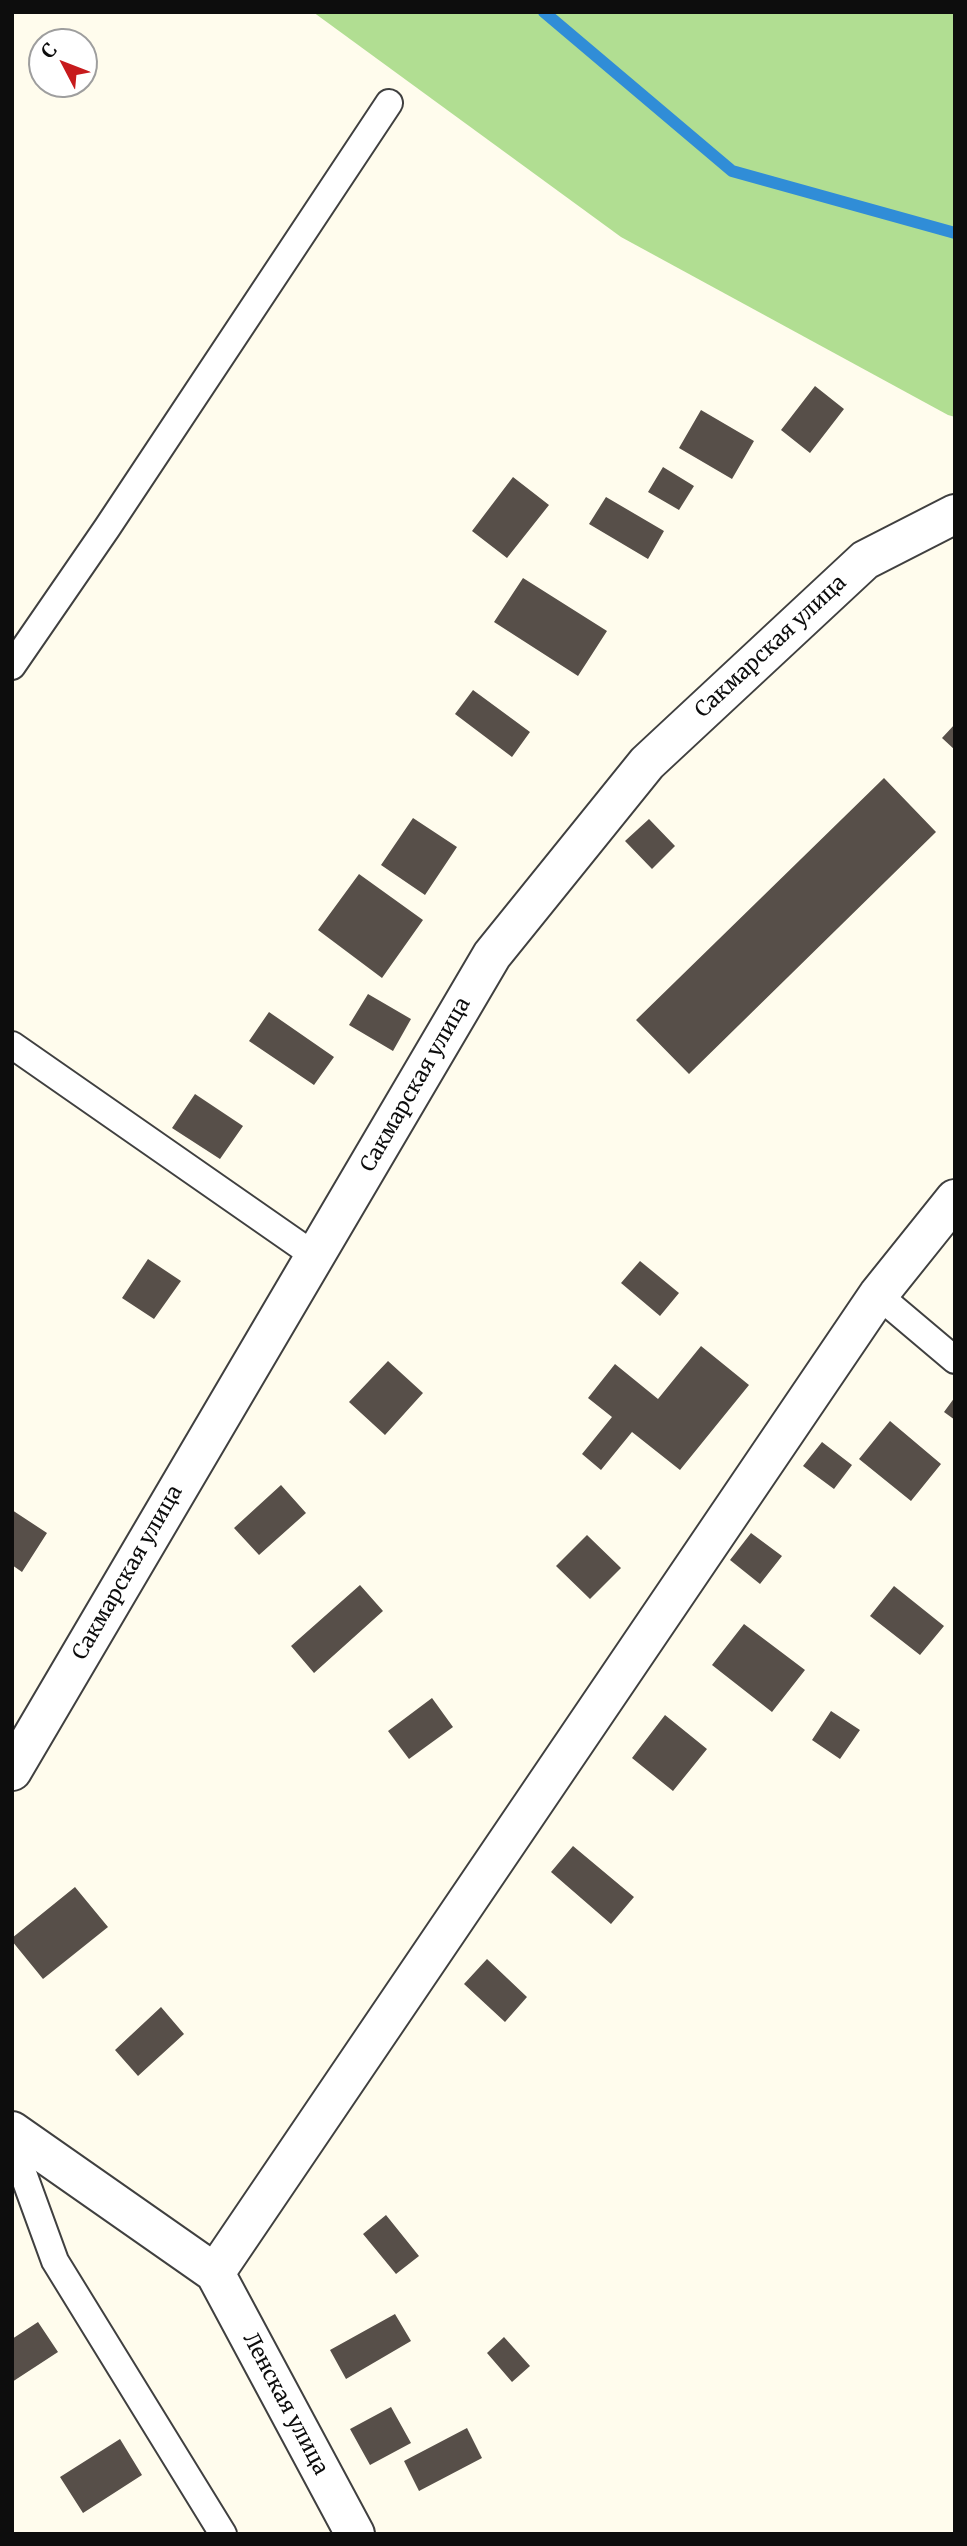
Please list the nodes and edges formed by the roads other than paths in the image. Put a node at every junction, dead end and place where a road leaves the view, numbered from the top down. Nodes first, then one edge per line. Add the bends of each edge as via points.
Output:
1 (389, 103) dead end
2 (955, 514) edge
3 (12, 666) edge
4 (12, 1045) edge
5 (955, 1199) edge
6 (315, 1256) junction
7 (878, 1295) junction
8 (955, 1360) edge
9 (12, 1771) edge
10 (12, 2131) edge
11 (12, 2143) edge
12 (215, 2273) junction
13 (222, 2534) edge
14 (355, 2534) edge

1 - 3 lane
2 - 6 street, Сакмарская улица via 865,560 647,764 492,955
4 - 6 lane
5 - 7 street
6 - 9 street, Сакмарская улица
7 - 8 lane
7 - 12 street
10 - 12 street
11 - 13 lane via 55,2261
12 - 14 street, Ленская улица

